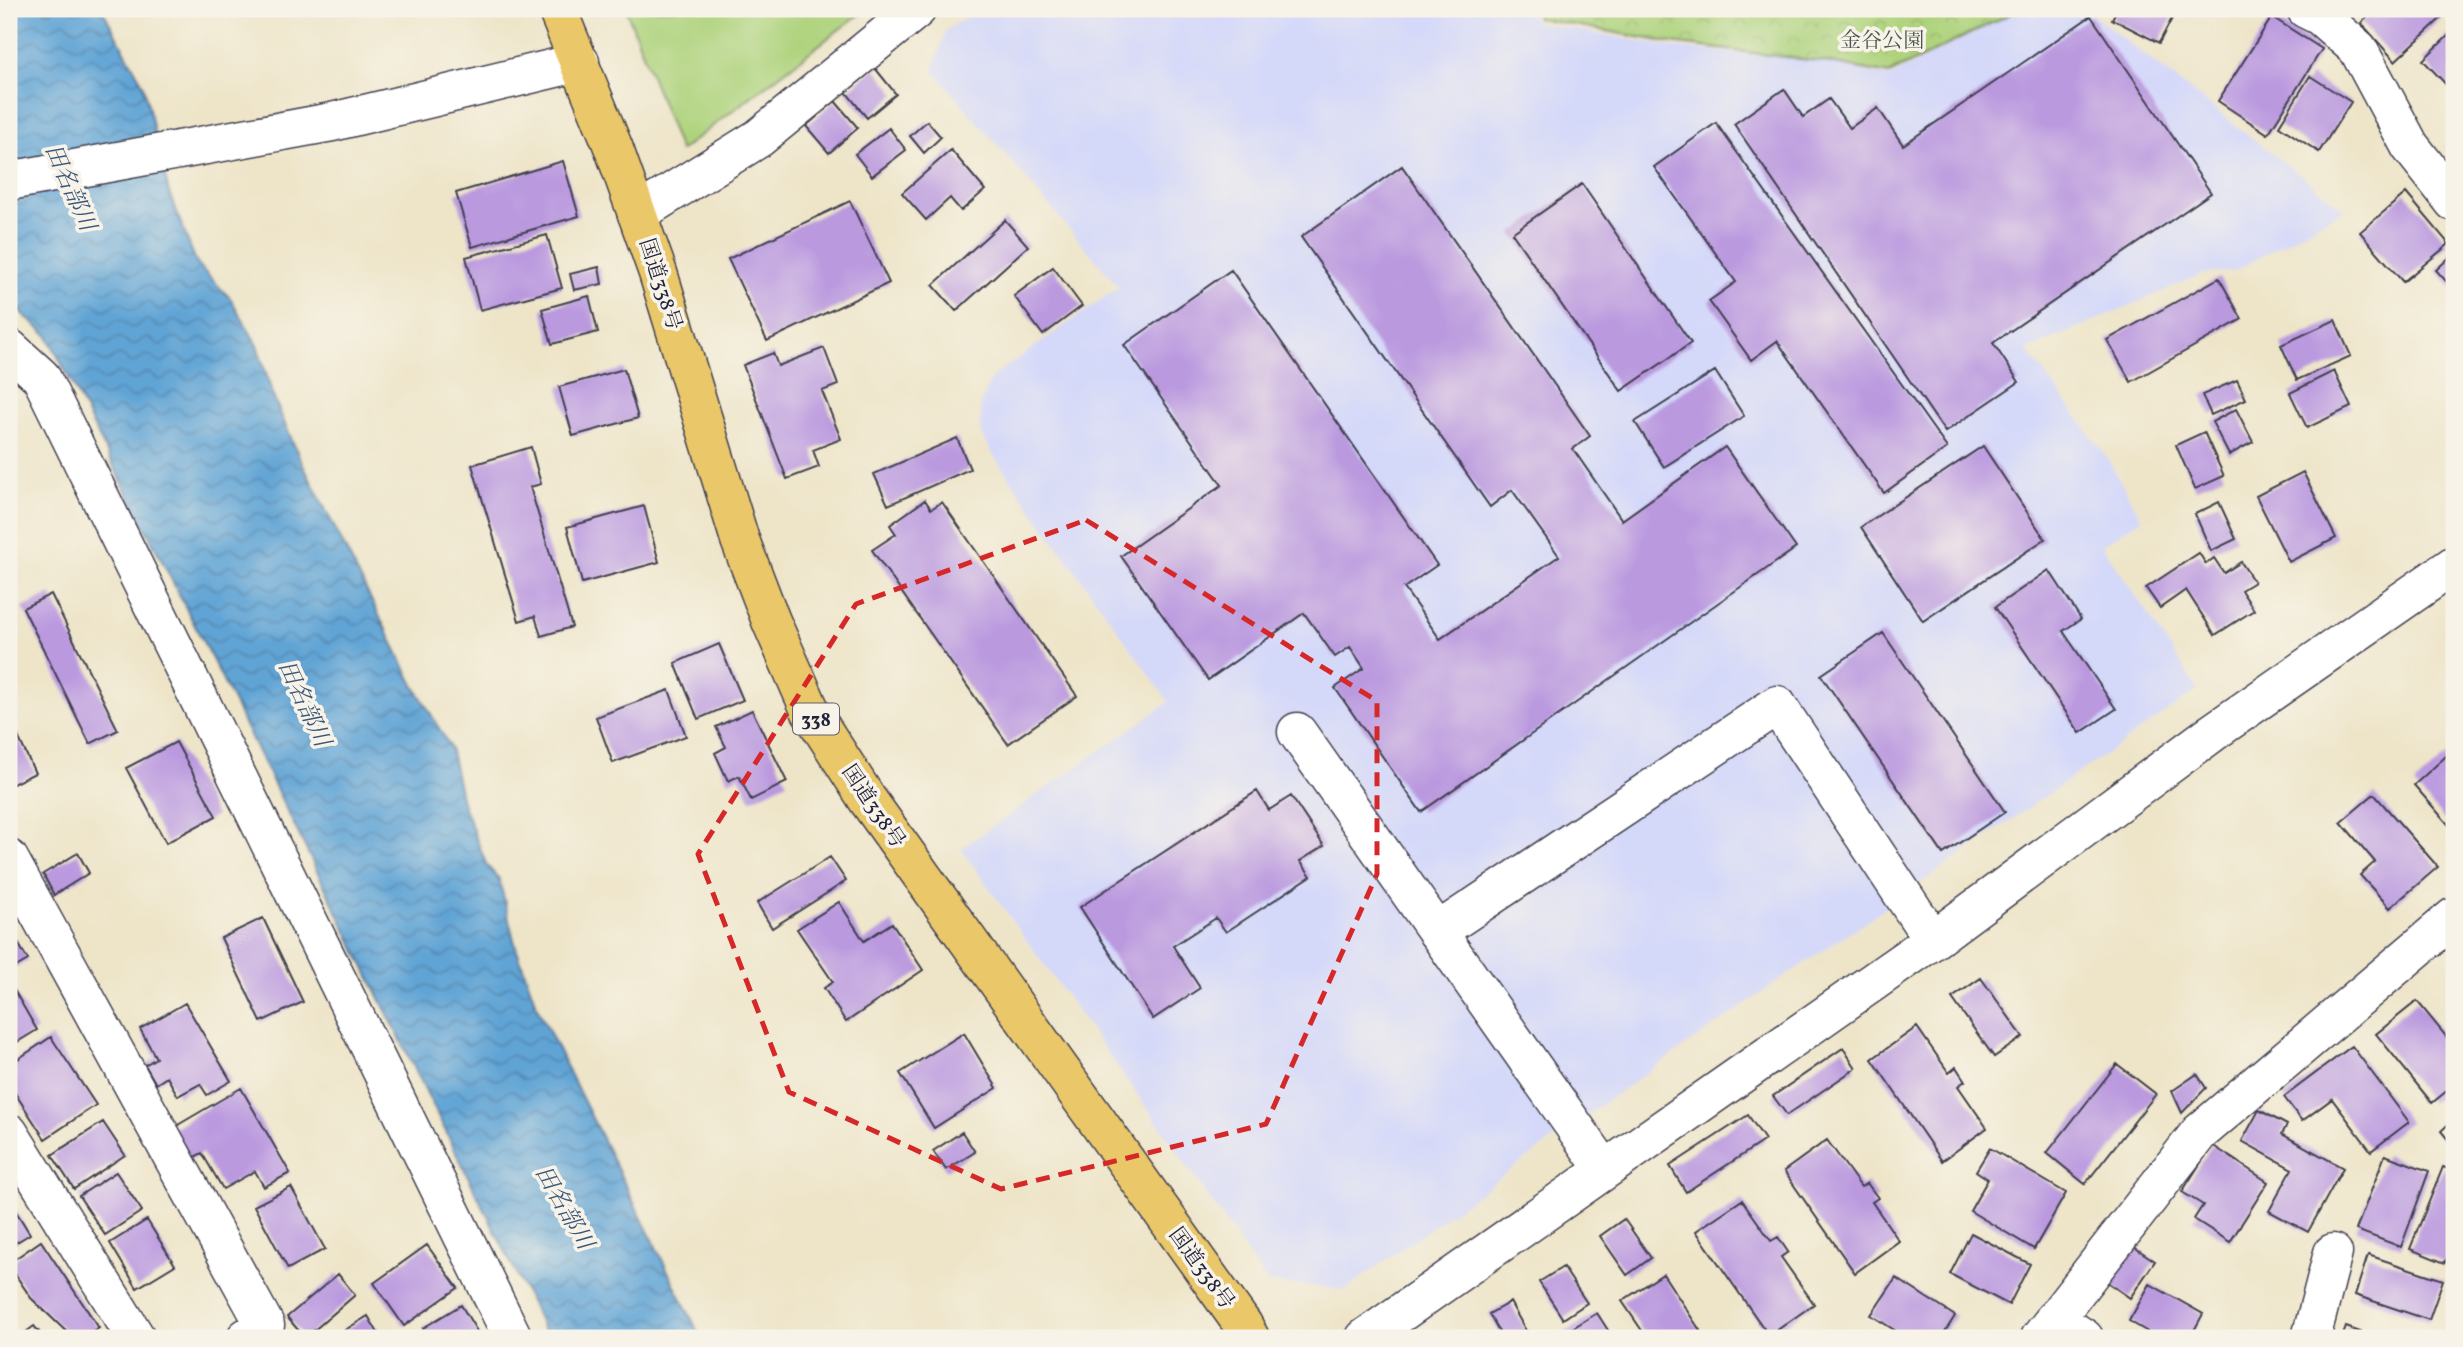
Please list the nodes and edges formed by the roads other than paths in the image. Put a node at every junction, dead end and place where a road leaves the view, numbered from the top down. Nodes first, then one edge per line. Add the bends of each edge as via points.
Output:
1 (557, 9) edge
2 (917, 9) edge
3 (2306, 9) edge
4 (580, 62) junction
5 (9, 181) edge
6 (2454, 202) edge
7 (637, 214) junction
8 (9, 348) edge
9 (2454, 565) edge
10 (1297, 732) dead end
11 (9, 859) edge
12 (2454, 917) edge
13 (1437, 932) junction
14 (1933, 940) junction
15 (9, 1133) edge
16 (1605, 1170) junction
17 (2333, 1253) dead end
18 (2059, 1332) edge
19 (261, 1334) edge
20 (136, 1338) edge
21 (513, 1338) edge
22 (1250, 1338) edge
23 (1364, 1338) edge
24 (2311, 1338) edge

1 - 4 highway, 国道338号 / 338
2 - 7 street via 759,138
3 - 6 street via 2358,48 2410,146
4 - 5 street via 332,122
4 - 7 highway, 国道338号 / 338
7 - 22 highway, 国道338号 / 338 via 740,540 810,710 867,799
8 - 21 street via 41,377
9 - 14 street via 2212,733
10 - 13 street
11 - 19 street
12 - 18 street via 2199,1133
13 - 14 street via 1777,705
13 - 16 street
14 - 16 street
15 - 20 street
16 - 23 street
17 - 24 street

